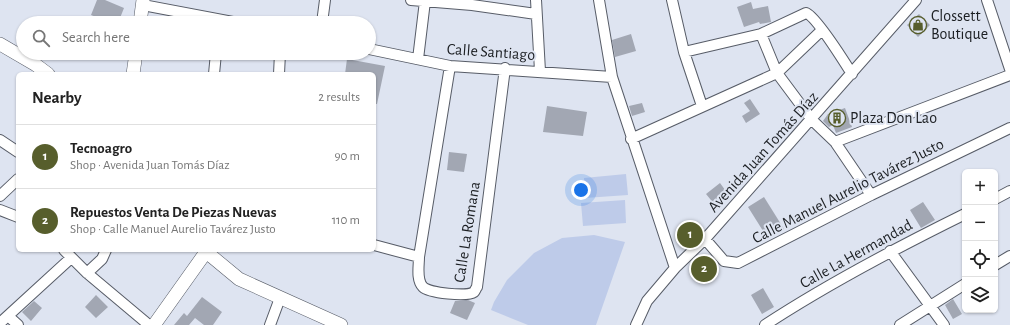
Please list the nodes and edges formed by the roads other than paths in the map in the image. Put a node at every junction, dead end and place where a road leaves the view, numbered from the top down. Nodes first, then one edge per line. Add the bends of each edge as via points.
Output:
1 (325, 0) edge
2 (411, 0) edge
3 (536, 0) edge
4 (599, 0) edge
5 (672, 0) edge
6 (916, 0) edge
7 (987, 0) edge
8 (424, 1) junction
9 (143, 2) edge
10 (536, 14) junction
11 (141, 16) edge
12 (200, 16) edge
13 (323, 16) edge
14 (822, 30) junction
15 (761, 34) junction
16 (0, 44) edge
17 (376, 50) edge
18 (684, 52) junction
19 (16, 53) edge
20 (418, 59) junction
21 (27, 60) edge
22 (135, 60) edge
23 (215, 60) edge
24 (280, 60) edge
25 (450, 66) junction
26 (505, 68) junction
27 (1010, 69) edge
28 (540, 71) junction
29 (45, 72) edge
30 (133, 72) edge
31 (214, 72) edge
32 (279, 72) edge
33 (777, 73) junction
34 (852, 74) junction
35 (1010, 75) edge
36 (612, 77) junction
37 (702, 106) junction
38 (812, 120) junction
39 (1010, 128) edge
40 (631, 138) junction
41 (0, 140) edge
42 (835, 142) junction
43 (16, 151) edge
44 (16, 181) edge
45 (1010, 191) edge
46 (871, 195) junction
47 (0, 196) edge
48 (998, 197) edge
49 (0, 210) edge
50 (962, 215) edge
51 (16, 216) edge
52 (705, 239) junction
53 (376, 246) edge
54 (890, 251) junction
55 (66, 252) edge
56 (105, 252) edge
57 (204, 252) edge
58 (206, 252) edge
59 (1010, 256) edge
60 (420, 257) junction
61 (71, 258) junction
62 (998, 263) edge
63 (674, 268) junction
64 (87, 273) junction
65 (962, 286) edge
66 (280, 298) junction
67 (929, 306) junction
68 (8, 316) junction
69 (0, 323) edge
70 (18, 325) edge
71 (149, 325) edge
72 (154, 325) edge
73 (270, 325) edge
74 (341, 325) edge
75 (636, 325) edge
76 (765, 325) edge
77 (900, 325) edge
78 (944, 325) edge

1 - 13 street
2 - 8 street
3 - 10 street
4 - 36 street
5 - 18 street
6 - 34 street, Avenida Juan Tomás Díaz
7 - 27 street
8 - 10 street
8 - 20 street
9 - 11 main road
9 - 12 street
10 - 28 street
14 - 15 street via 806,13
14 - 33 street
14 - 34 street
15 - 18 street
15 - 33 street
16 - 19 main road
17 - 20 street, Calle Santiago
18 - 37 street
20 - 25 street, Calle Santiago
21 - 29 main road
22 - 30 main road
23 - 31 street
24 - 32 street
25 - 26 street, Calle Santiago
25 - 60 street, Calle La Romana
26 - 28 street, Calle Santiago
26 - 60 street, Calle La Romana via 477,287 474,292 466,295 430,292 418,280
28 - 36 street, Calle Santiago
33 - 37 street
33 - 38 street
34 - 38 street, Avenida Juan Tomás Díaz
35 - 42 street
36 - 40 street
37 - 40 street
38 - 42 street
38 - 52 street, Avenida Juan Tomás Díaz
39 - 46 street, Calle Manuel Aurelio Tavárez Justo
40 - 63 street
41 - 43 street
42 - 46 street
44 - 47 street
45 - 48 street
46 - 52 street, Calle Manuel Aurelio Tavárez Justo via 738,263 724,261
49 - 51 street
50 - 54 street, Calle La Hermandad
52 - 63 street, Avenida Juan Tomás Díaz
53 - 60 street
54 - 67 street
54 - 76 street, Calle La Hermandad
55 - 61 street
56 - 64 street via 102,259
57 - 72 main road
58 - 66 main road via 239,279
59 - 62 street
61 - 64 street
61 - 68 street
63 - 75 street, Avenida Juan Tomás Díaz via 647,301
64 - 71 street
65 - 67 street
66 - 73 street
66 - 74 main road
67 - 77 street
67 - 78 street
68 - 69 street
68 - 70 street

